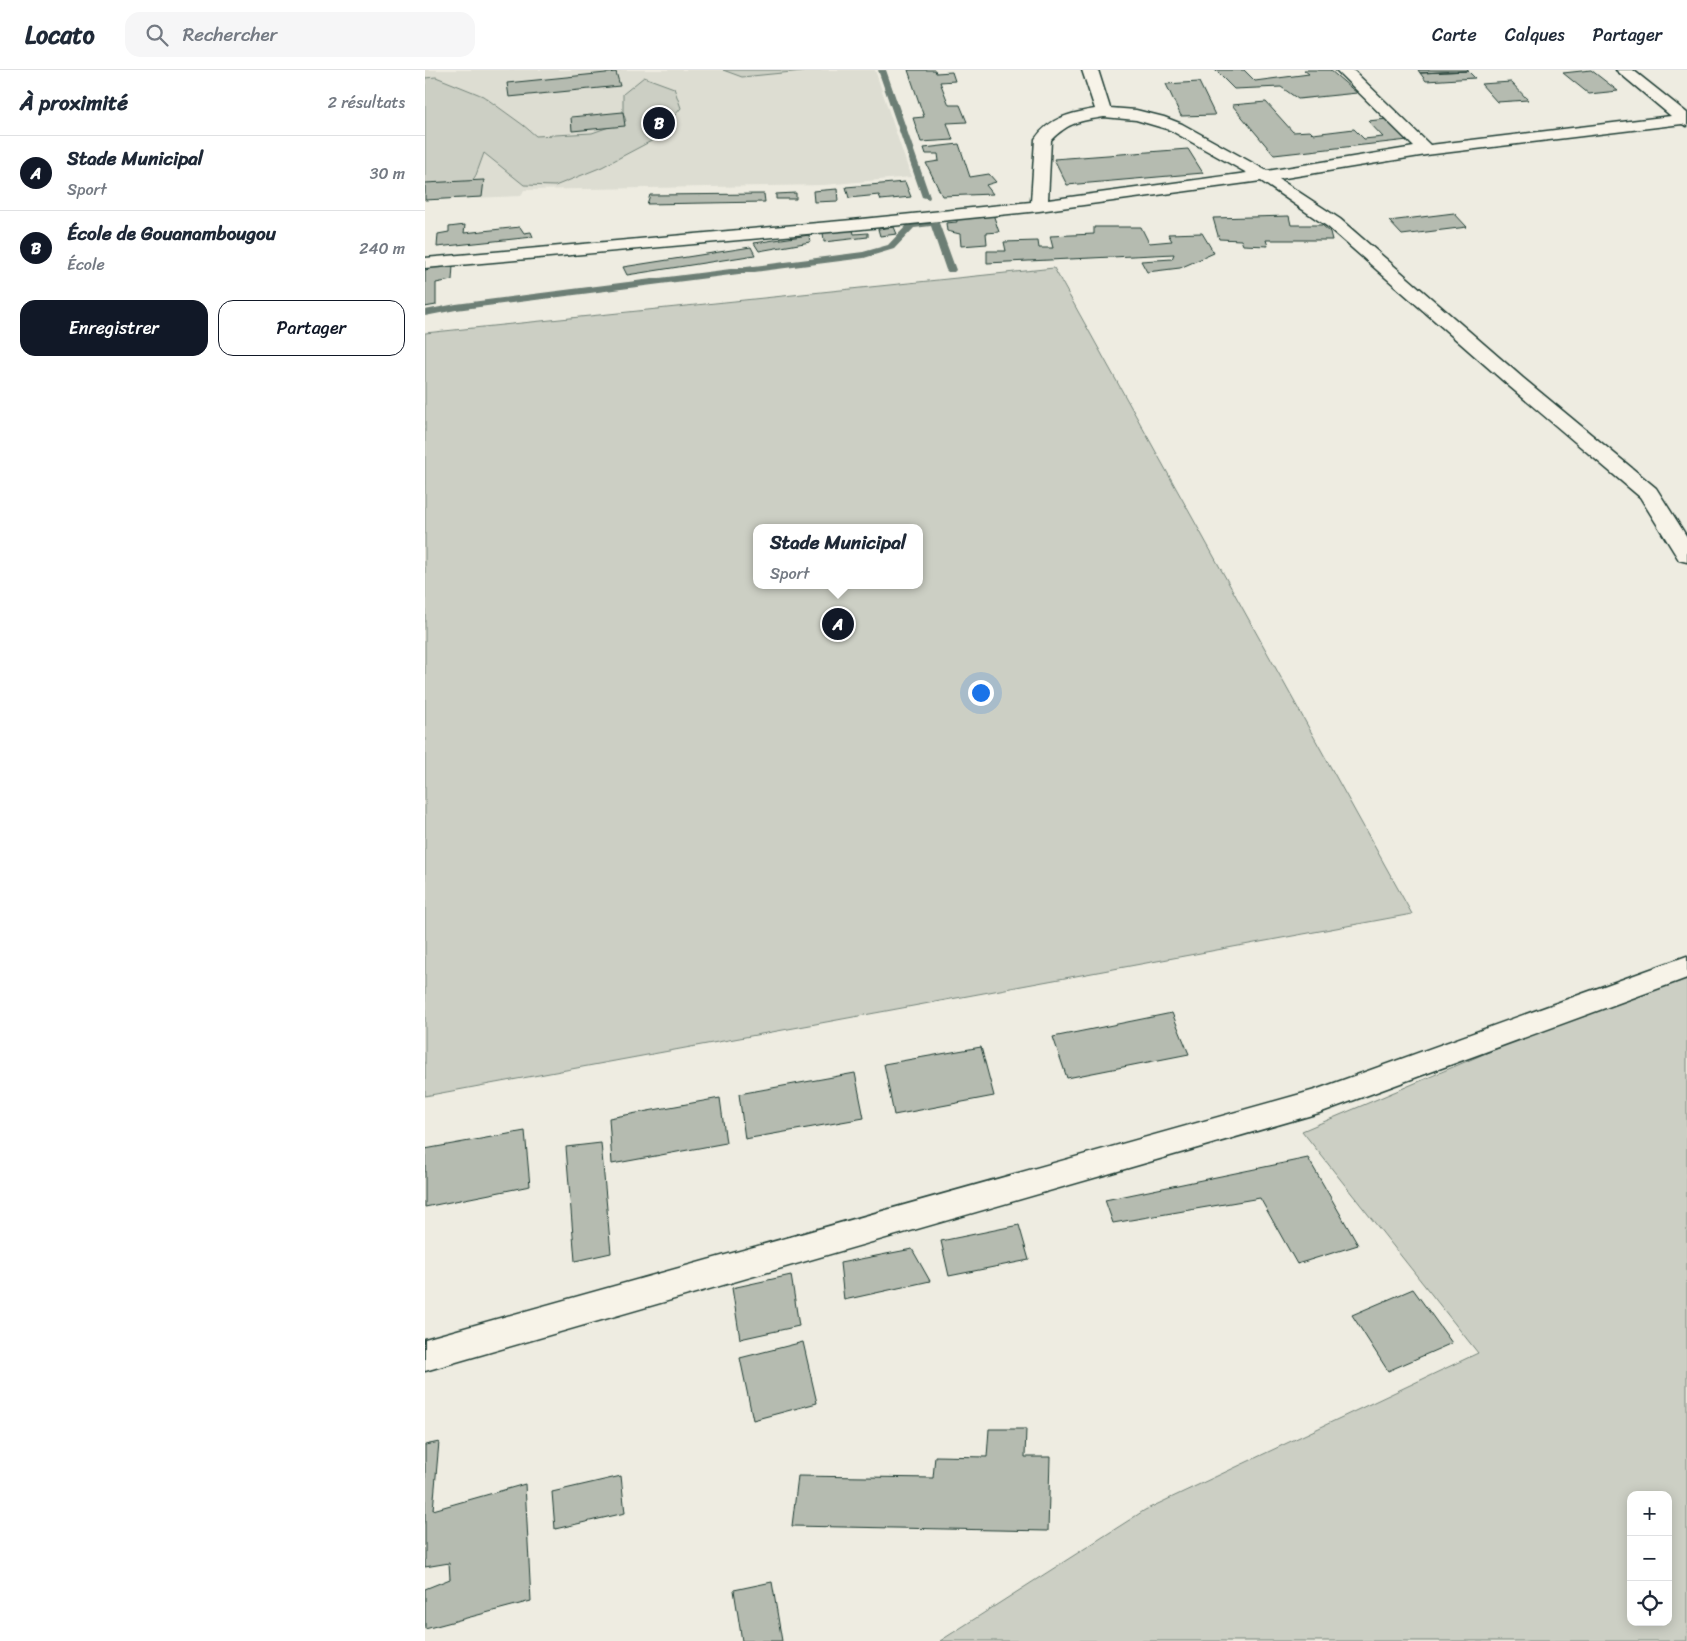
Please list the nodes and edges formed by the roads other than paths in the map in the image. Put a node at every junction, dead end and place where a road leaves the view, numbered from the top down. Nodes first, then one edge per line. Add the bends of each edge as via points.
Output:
1 (1090, 70) edge
2 (1344, 70) edge
3 (1624, 70) edge
4 (1104, 112) junction
5 (1686, 120) edge
6 (1426, 150) junction
7 (1264, 176) junction
8 (1039, 206) junction
9 (425, 263) edge
10 (1687, 555) edge
11 (1687, 967) edge
12 (425, 1355) edge

1 - 4 street
2 - 6 street
3 - 5 street
4 - 7 street via 1135,115 1176,127
4 - 8 street via 1058,124 1043,139
5 - 6 street
6 - 7 street
7 - 8 street
7 - 10 street via 1334,223 1648,493
8 - 9 street via 852,226
11 - 12 street via 1319,1101

